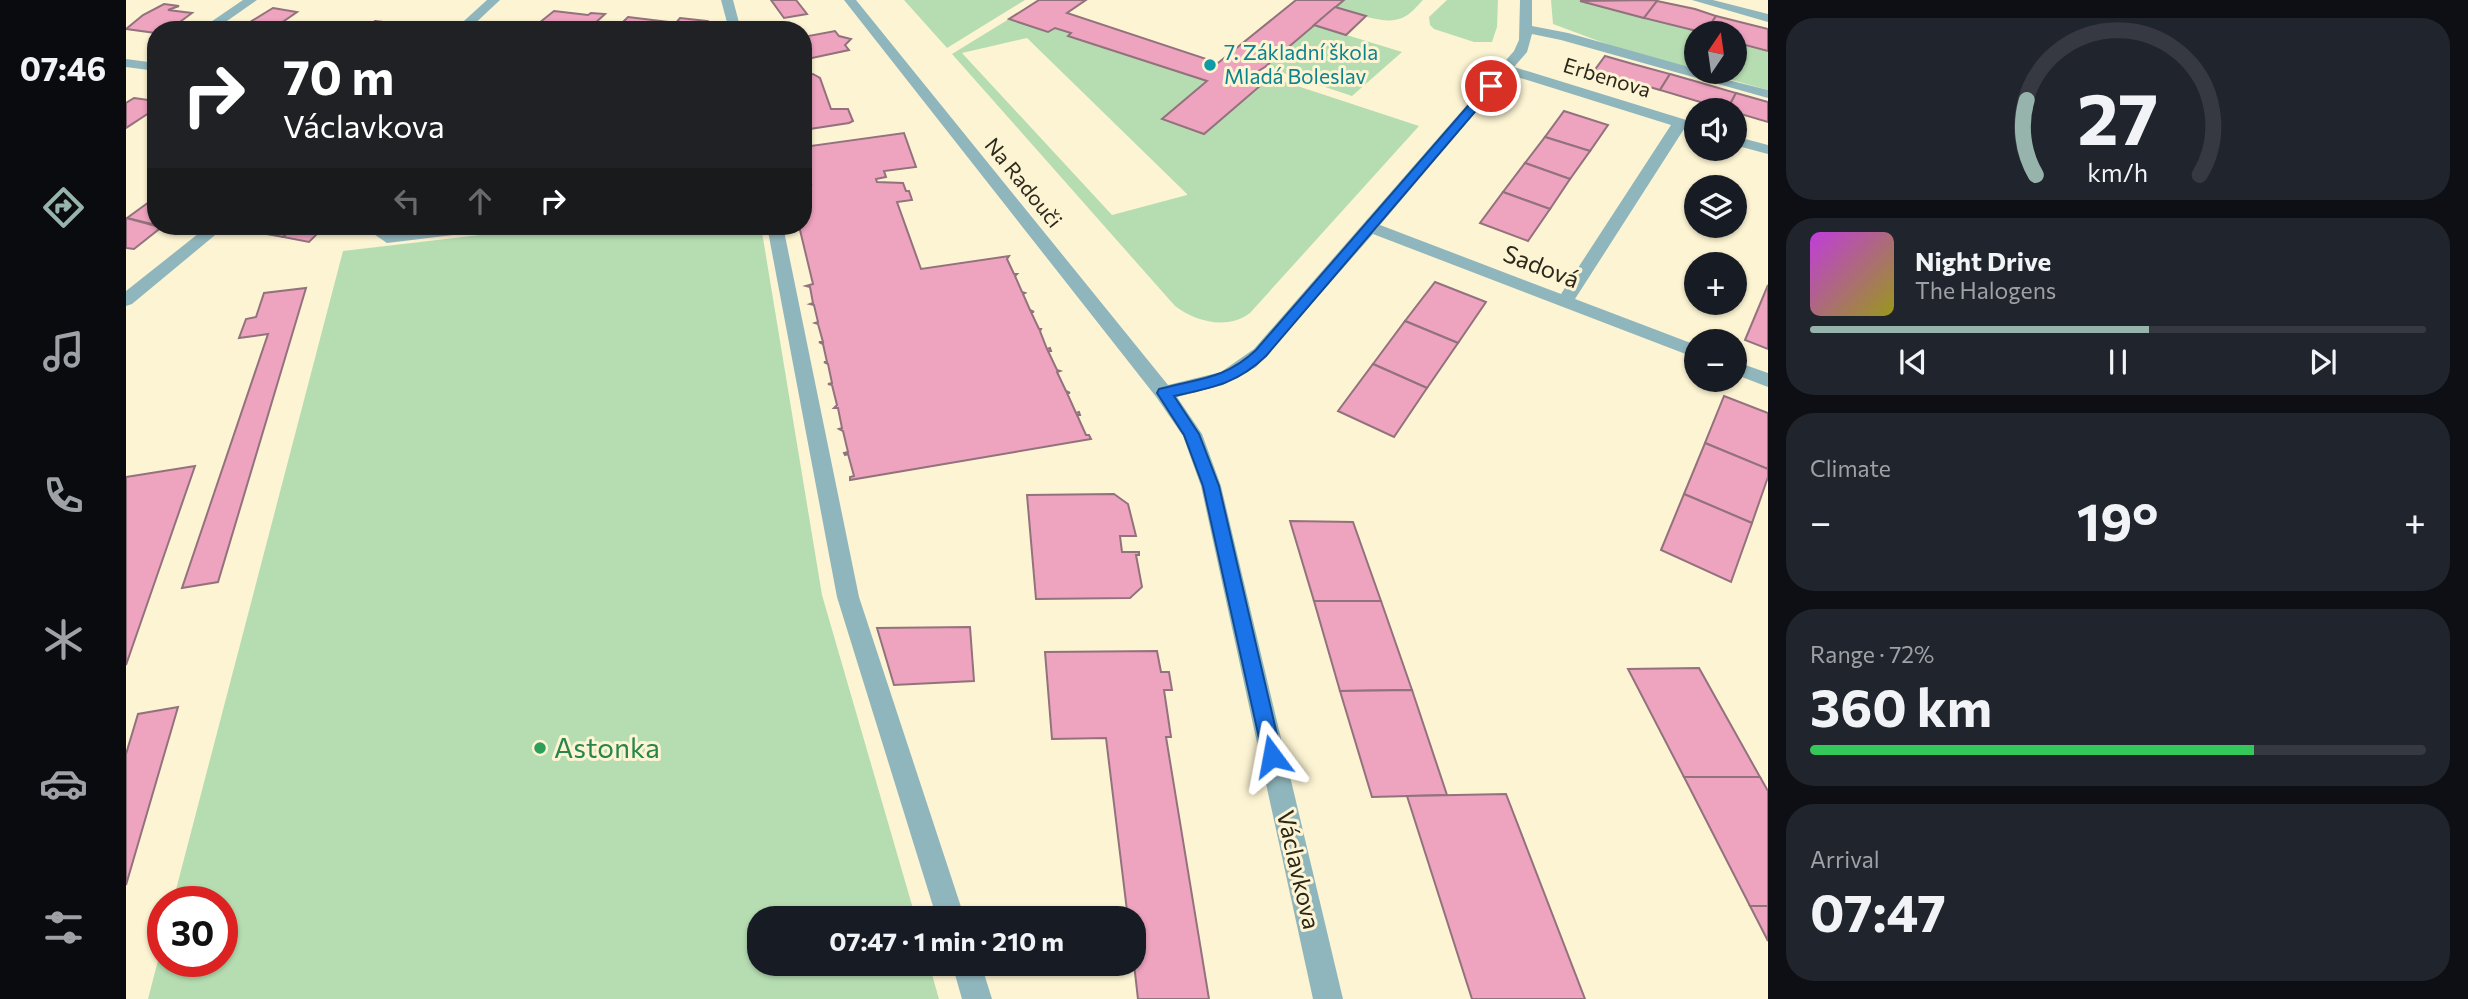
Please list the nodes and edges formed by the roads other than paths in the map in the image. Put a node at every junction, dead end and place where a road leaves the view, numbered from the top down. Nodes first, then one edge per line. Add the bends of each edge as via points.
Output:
1 (251, 0) edge
2 (494, 0) edge
3 (727, 0) edge
4 (850, 0) edge
5 (1526, 0) edge
6 (1698, 0) edge
7 (1768, 18) edge
8 (219, 21) edge
9 (470, 21) edge
10 (733, 21) edge
11 (1526, 29) junction
12 (126, 63) edge
13 (147, 65) edge
14 (1505, 69) junction
15 (1768, 94) edge
16 (1684, 125) edge
17 (1684, 132) edge
18 (1747, 144) edge
19 (1768, 150) edge
20 (1370, 227) junction
21 (207, 235) edge
22 (384, 235) edge
23 (405, 235) edge
24 (777, 235) edge
25 (126, 300) edge
26 (1564, 302) junction
27 (1684, 347) edge
28 (1747, 372) edge
29 (1768, 380) edge
30 (1164, 393) junction
31 (947, 906) edge
32 (970, 976) edge
33 (977, 999) edge
34 (1328, 999) edge

1 - 8 street
2 - 9 street
3 - 10 street
4 - 30 street, Na Radouči
5 - 11 street
6 - 7 street
11 - 14 street via 1524,46
11 - 15 street
12 - 13 street
14 - 16 street, Erbenova
14 - 20 street
17 - 26 street
18 - 19 street
20 - 26 street, Sadová
20 - 30 street via 1243,370 1208,384
21 - 25 street
22 - 23 street
24 - 31 street via 848,597
26 - 27 street, Sadová
28 - 29 street
30 - 34 street, Václavkova via 1192,434 1211,486
32 - 33 street

